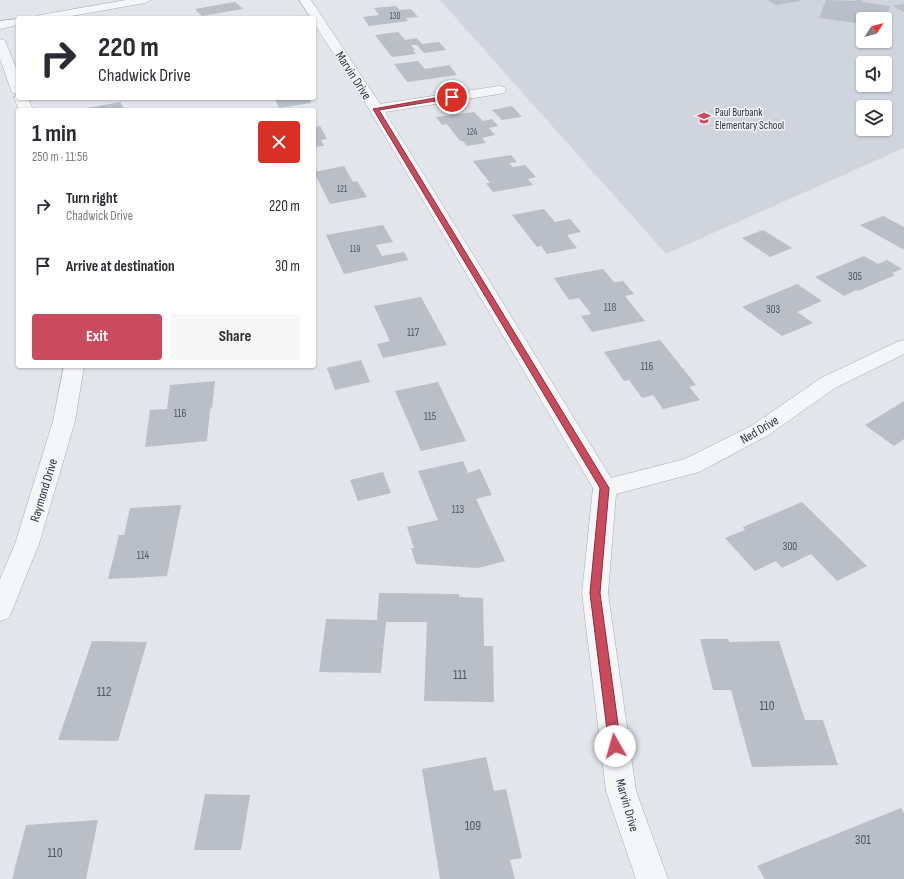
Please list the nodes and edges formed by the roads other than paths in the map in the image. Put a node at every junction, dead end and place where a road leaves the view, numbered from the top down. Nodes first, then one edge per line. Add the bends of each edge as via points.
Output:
1 (145, 0) edge
2 (305, 0) edge
3 (52, 16) edge
4 (315, 16) edge
5 (316, 17) edge
6 (16, 22) edge
7 (0, 25) edge
8 (0, 43) edge
9 (16, 85) edge
10 (499, 90) dead end
11 (376, 109) junction
12 (904, 346) edge
13 (74, 368) edge
14 (605, 488) junction
15 (0, 610) edge
16 (652, 879) edge

1 - 3 street
2 - 4 street, Marvin Drive
5 - 11 street, Marvin Drive
6 - 7 street
8 - 9 street
10 - 11 street
11 - 14 street, Marvin Drive
12 - 14 street, Ned Drive via 828,383 759,431 691,466
13 - 15 street, Raymond Drive via 64,421 27,544
14 - 16 street, Marvin Drive via 595,593 621,791

